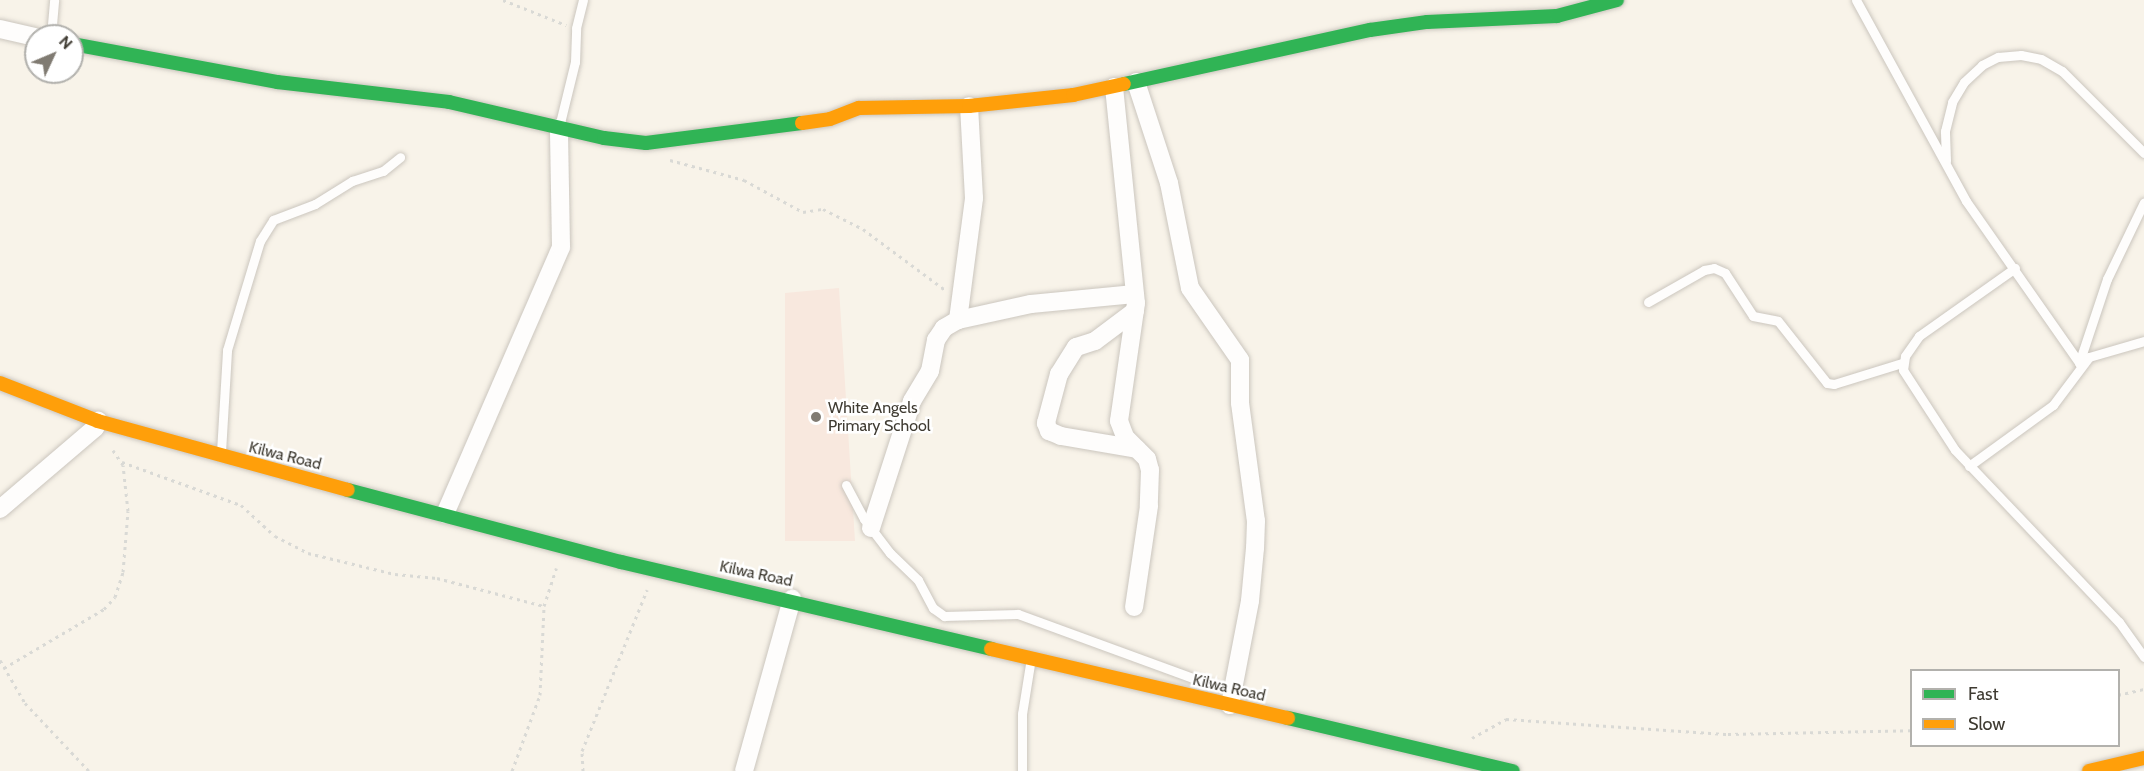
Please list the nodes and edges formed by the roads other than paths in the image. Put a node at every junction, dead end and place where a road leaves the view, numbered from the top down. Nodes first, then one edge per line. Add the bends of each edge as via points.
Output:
1 (54, 0) edge
2 (583, 0) edge
3 (1617, 0) edge
4 (1856, 0) edge
5 (52, 24) edge
6 (0, 28) edge
7 (24, 34) edge
8 (84, 46) edge
9 (1136, 82) junction
10 (1114, 87) junction
11 (969, 106) junction
12 (559, 128) junction
13 (2144, 153) edge
14 (400, 157) dead end
15 (1946, 165) junction
16 (2144, 202) edge
17 (2015, 268) junction
18 (1135, 302) junction
19 (1648, 302) dead end
20 (958, 320) junction
21 (2144, 340) edge
22 (1902, 363) junction
23 (2080, 364) junction
24 (0, 382) edge
25 (97, 424) junction
26 (1137, 449) junction
27 (221, 457) junction
28 (1969, 466) junction
29 (846, 485) dead end
30 (0, 509) edge
31 (445, 514) junction
32 (871, 528) junction
33 (792, 599) junction
34 (1134, 607) dead end
35 (2144, 657) edge
36 (1031, 659) junction
37 (1232, 700) junction
38 (2144, 758) edge
39 (2127, 767) edge
40 (744, 771) edge
41 (1022, 771) edge
42 (1513, 771) edge
43 (2089, 771) edge

1 - 5 lane
2 - 12 lane via 576,28 575,62
3 - 9 main road via 1557,16 1427,22 1370,30
4 - 15 lane
6 - 7 street
8 - 12 main road via 277,82 449,102
9 - 10 main road
9 - 37 street via 1169,183 1190,288 1240,360 1240,403 1256,520 1250,601
10 - 11 main road
10 - 18 street
11 - 12 main road via 859,108 830,119 646,143
11 - 20 street via 974,198
12 - 31 street via 561,247
13 - 15 lane via 2062,70 2041,59 2021,55 1998,57 1964,82 1945,130
14 - 27 lane via 383,171 352,181 315,204 273,220 260,241 227,350
15 - 17 lane via 1966,201
16 - 23 lane via 2107,279
17 - 22 lane via 1919,336
17 - 23 lane
18 - 20 street via 1059,300
18 - 26 street via 1119,421 1125,437
18 - 26 street via 1095,341 1076,347 1063,364 1046,423 1050,431 1061,436
19 - 22 lane via 1714,268 1725,273 1754,316 1778,321 1827,383
20 - 32 street via 944,328 936,340 930,371 912,400
21 - 23 lane via 2089,357
22 - 28 lane via 1920,400
23 - 28 lane via 2053,405
24 - 25 main road, Kilwa Road
25 - 27 main road, Kilwa Road
25 - 30 street
26 - 34 street via 1147,459 1150,470 1149,506
27 - 31 main road, Kilwa Road
28 - 35 lane via 2119,622
29 - 32 lane
31 - 33 main road, Kilwa Road via 656,569
32 - 37 lane via 918,580 933,608 944,616 1018,614 1172,668
33 - 36 main road, Kilwa Road
33 - 40 street
36 - 37 main road, Kilwa Road
36 - 41 lane via 1022,714
37 - 42 main road, Kilwa Road
38 - 39 main road
39 - 43 main road

